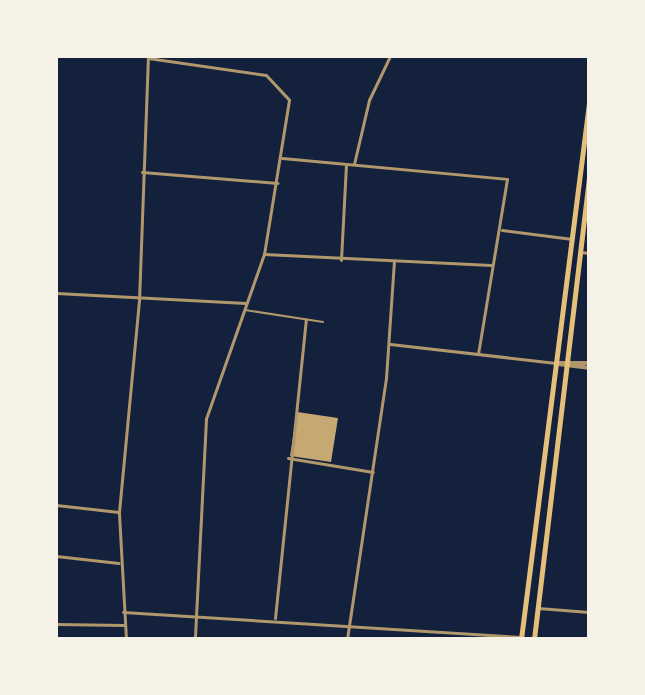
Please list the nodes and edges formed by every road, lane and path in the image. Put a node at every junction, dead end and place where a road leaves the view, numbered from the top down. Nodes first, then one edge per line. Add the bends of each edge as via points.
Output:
1 (390, 56) edge
2 (148, 57) edge
3 (589, 103) edge
4 (282, 158) junction
5 (346, 164) junction
6 (354, 164) junction
7 (142, 172) junction
8 (589, 177) edge
9 (278, 183) junction
10 (502, 230) junction
11 (572, 239) junction
12 (580, 252) junction
13 (589, 253) edge
14 (264, 254) junction
15 (341, 260) junction
16 (394, 262) junction
17 (493, 265) junction
18 (56, 293) edge
19 (139, 301) junction
20 (246, 303) junction
21 (244, 309) junction
22 (306, 320) junction
23 (323, 322) dead end
24 (390, 344) junction
25 (478, 354) junction
26 (556, 363) junction
27 (567, 363) junction
28 (589, 365) edge
29 (288, 458) junction
30 (373, 472) junction
31 (56, 505) edge
32 (119, 512) junction
33 (56, 556) edge
34 (119, 563) junction
35 (538, 608) junction
36 (123, 612) junction
37 (589, 612) edge
38 (196, 614) junction
39 (275, 618) junction
40 (349, 623) junction
41 (56, 624) edge
42 (125, 625) junction
43 (521, 638) edge
44 (126, 639) edge
45 (195, 639) edge
46 (347, 639) edge
47 (534, 639) edge

1 - 6 street via 369,100
2 - 4 street via 277,79 289,100
2 - 7 street
3 - 11 main road
4 - 5 street
4 - 9 street
5 - 6 street
5 - 15 street
6 - 10 street via 507,179
7 - 9 street
7 - 19 street
8 - 12 main road
9 - 14 street
10 - 11 street
10 - 17 street
11 - 26 main road
12 - 13 street
12 - 27 main road
14 - 15 street
14 - 20 street
15 - 16 street
16 - 17 street
16 - 24 street
17 - 25 street
18 - 19 street
19 - 20 street
19 - 32 street
20 - 21 street
21 - 22 lane
21 - 38 street via 206,419
22 - 23 lane
22 - 29 street
24 - 25 street
24 - 30 street
25 - 26 street
26 - 27 street
26 - 43 main road
27 - 28 street
27 - 35 main road
29 - 30 street
29 - 39 street
30 - 40 street
31 - 32 street
32 - 34 street
33 - 34 street
34 - 36 street
35 - 37 street
35 - 47 main road
36 - 38 street
36 - 42 street
38 - 39 street
38 - 45 street
39 - 40 street
40 - 43 street
40 - 46 street
41 - 42 street
42 - 44 street

